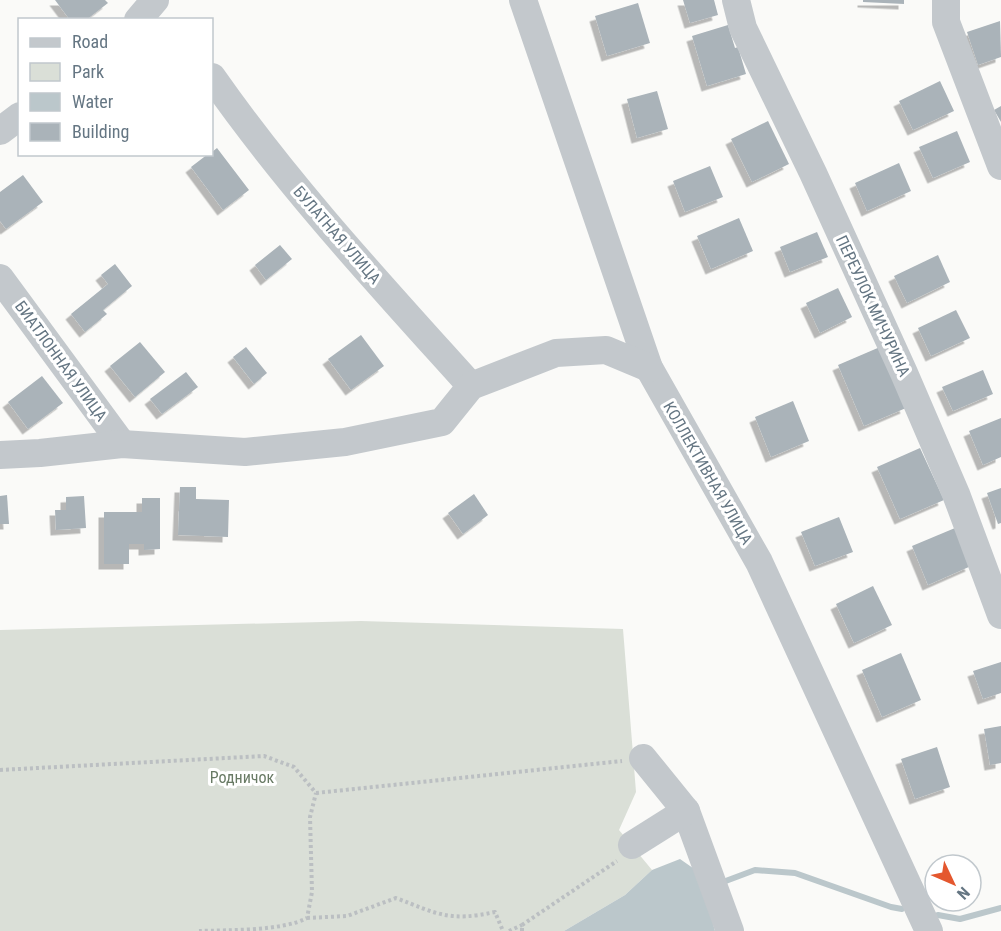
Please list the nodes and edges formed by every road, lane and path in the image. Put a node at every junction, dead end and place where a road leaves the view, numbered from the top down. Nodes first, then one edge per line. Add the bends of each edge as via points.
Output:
1 (156, 0) edge
2 (523, 0) edge
3 (736, 0) edge
4 (946, 0) edge
5 (140, 18) edge
6 (170, 18) edge
7 (213, 78) edge
8 (18, 118) edge
9 (0, 131) edge
10 (1001, 166) edge
11 (0, 279) edge
12 (649, 368) junction
13 (471, 386) junction
14 (122, 444) junction
15 (0, 455) edge
16 (1001, 615) edge
17 (644, 758) joint
18 (0, 770) edge
19 (316, 793) junction
20 (686, 811) junction
21 (632, 845) joint
22 (307, 918) junction
23 (522, 925) junction
24 (199, 931) edge
25 (502, 931) edge
26 (509, 931) edge
27 (522, 931) edge
28 (730, 931) edge
29 (928, 931) edge

1 - 5 street
1 - 6 street
2 - 12 street, КОЛЛЕКТИВНАЯ УЛИЦА
3 - 16 street, ПЕРЕУЛОК МИЧУРИНА via 743,28 904,373 956,494
4 - 10 street via 946,22
7 - 13 street, БУЛАТНАЯ УЛИЦА via 322,220
8 - 9 street
11 - 14 street, БИАТЛОННАЯ УЛИЦА
12 - 13 street via 606,350 556,352
12 - 29 street, КОЛЛЕКТИВНАЯ УЛИЦА via 759,562
13 - 14 street via 442,422 345,442 245,452
14 - 15 street
17 - 19 path
17 - 20 street
18 - 19 path via 264,756 294,767
19 - 22 path via 310,817 312,892
20 - 21 street
20 - 28 street
21 - 23 path via 613,864
22 - 24 path via 282,929
22 - 25 path via 347,916 396,898 445,916 469,918 495,912
23 - 26 path
23 - 27 path

